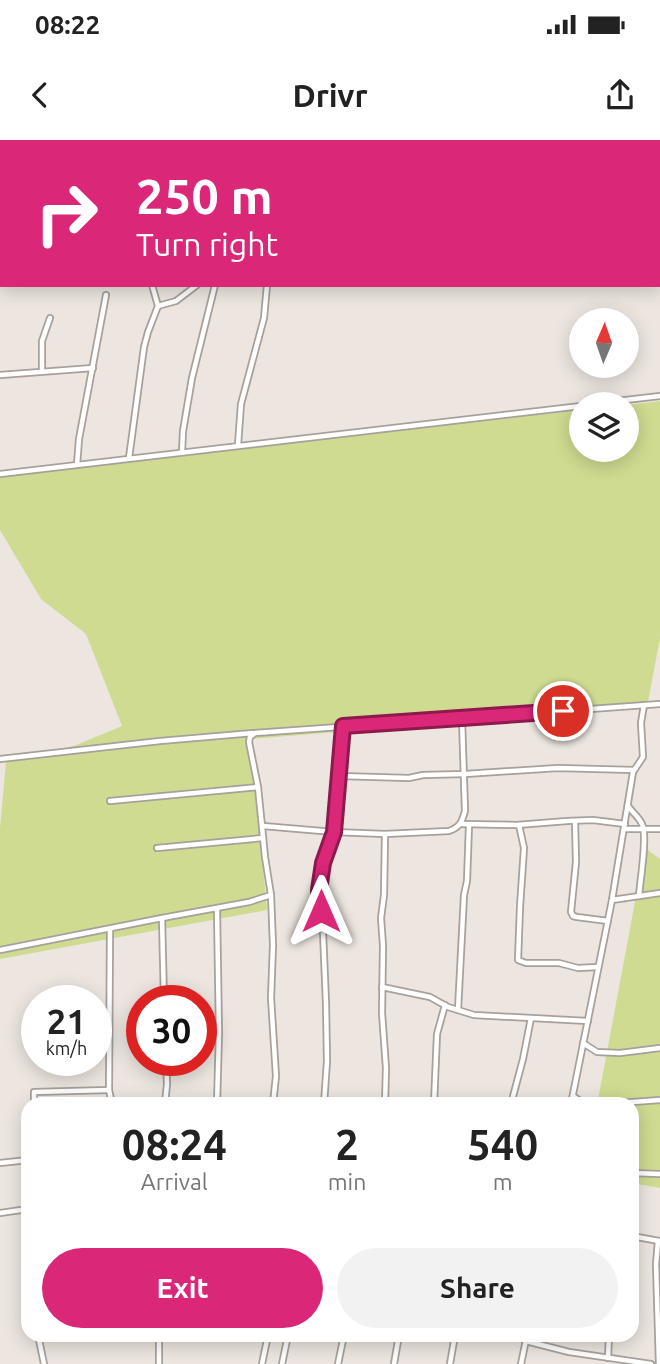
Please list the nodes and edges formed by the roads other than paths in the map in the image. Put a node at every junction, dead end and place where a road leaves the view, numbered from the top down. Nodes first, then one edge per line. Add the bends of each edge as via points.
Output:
1 (153, 287) edge
2 (194, 287) edge
3 (214, 287) edge
4 (267, 287) edge
5 (106, 295) dead end
6 (158, 306) junction
7 (50, 318) dead end
8 (93, 368) junction
9 (41, 371) junction
10 (0, 375) edge
11 (660, 396) edge
12 (639, 398) edge
13 (569, 406) edge
14 (238, 445) junction
15 (182, 452) junction
16 (129, 458) junction
17 (77, 465) junction
18 (0, 474) edge
19 (660, 704) edge
20 (645, 705) junction
21 (462, 719) junction
22 (343, 726) junction
23 (254, 733) junction
24 (0, 759) edge
25 (634, 770) junction
26 (465, 774) junction
27 (339, 776) junction
28 (258, 787) junction
29 (110, 801) dead end
30 (628, 806) junction
31 (575, 821) junction
32 (461, 824) junction
33 (262, 825) junction
34 (469, 825) junction
35 (519, 825) junction
36 (625, 826) junction
37 (644, 829) junction
38 (660, 829) edge
39 (334, 832) junction
40 (385, 834) junction
41 (263, 838) junction
42 (157, 848) dead end
43 (660, 893) edge
44 (271, 895) junction
45 (639, 896) junction
46 (612, 900) junction
47 (216, 909) junction
48 (162, 918) junction
49 (608, 921) junction
50 (110, 929) junction
51 (0, 950) edge
52 (598, 967) junction
53 (164, 985) edge
54 (383, 988) junction
55 (445, 1005) junction
56 (457, 1010) junction
57 (531, 1017) junction
58 (587, 1021) junction
59 (583, 1043) junction
60 (660, 1048) edge
61 (167, 1076) edge
62 (109, 1090) junction
63 (573, 1096) edge
64 (34, 1097) edge
65 (110, 1097) edge
66 (166, 1097) edge
67 (217, 1097) edge
68 (273, 1097) edge
69 (324, 1097) edge
70 (384, 1097) edge
71 (434, 1097) edge
72 (513, 1097) edge
73 (660, 1100) edge
74 (639, 1102) edge
75 (21, 1161) edge
76 (0, 1163) edge
77 (639, 1173) edge
78 (660, 1174) edge
79 (21, 1210) edge
80 (0, 1213) edge
81 (639, 1237) edge
82 (659, 1241) edge
83 (39, 1342) edge
84 (159, 1342) edge
85 (267, 1342) edge
86 (287, 1342) edge
87 (343, 1342) edge
88 (398, 1342) edge
89 (454, 1342) edge
90 (524, 1342) edge
91 (540, 1342) edge
92 (609, 1342) edge
93 (608, 1358) junction
94 (44, 1364) edge
95 (159, 1364) edge
96 (262, 1364) edge
97 (282, 1364) edge
98 (338, 1364) edge
99 (394, 1364) edge
100 (450, 1364) edge
101 (521, 1364) edge
102 (651, 1364) edge
103 (659, 1364) edge

1 - 6 street
2 - 6 street via 176,301
3 - 15 street via 192,377
4 - 14 street via 264,318 241,404
5 - 8 street
6 - 16 street via 144,347
7 - 9 street via 42,341
8 - 9 street
8 - 17 street
9 - 10 street
11 - 12 street
13 - 14 street
14 - 15 street
15 - 16 street
16 - 17 street
17 - 18 street
19 - 20 street
20 - 21 street
20 - 25 street via 642,760
21 - 22 street
21 - 26 street
22 - 23 street
22 - 27 street
23 - 24 street
23 - 28 street via 249,741
25 - 26 street via 558,768
25 - 30 street
26 - 27 street
26 - 32 street
27 - 39 street
28 - 29 street
28 - 33 street
30 - 36 street
30 - 37 street
31 - 35 street
31 - 36 street
31 - 49 street via 571,912 577,918
32 - 34 street
32 - 40 street via 449,831
33 - 39 street
33 - 41 street
34 - 35 street
34 - 56 street
35 - 52 street via 524,848 519,960
36 - 37 street
36 - 46 street
37 - 38 street
37 - 45 street
39 - 40 street
39 - 69 street via 319,890 326,1003
40 - 54 street
41 - 42 street
41 - 44 street
43 - 45 street
44 - 47 street
44 - 68 street
45 - 46 street
46 - 49 street
47 - 48 street
47 - 67 street
48 - 50 street
48 - 53 street
49 - 52 street
50 - 51 street
50 - 62 street
52 - 58 street
54 - 55 street via 430,997
54 - 70 street
55 - 56 street
55 - 71 street via 437,1034
56 - 57 street
57 - 58 street
57 - 72 street
58 - 59 street
59 - 60 street via 597,1052
59 - 63 street
61 - 66 street
62 - 64 street via 34,1091
62 - 65 street
73 - 74 street
75 - 76 street
77 - 78 street
79 - 80 street
81 - 82 street
82 - 103 street
83 - 94 street
84 - 95 street
85 - 96 street
86 - 97 street
87 - 98 street
88 - 99 street
89 - 100 street
90 - 101 street
91 - 93 street
92 - 93 street
93 - 102 street

